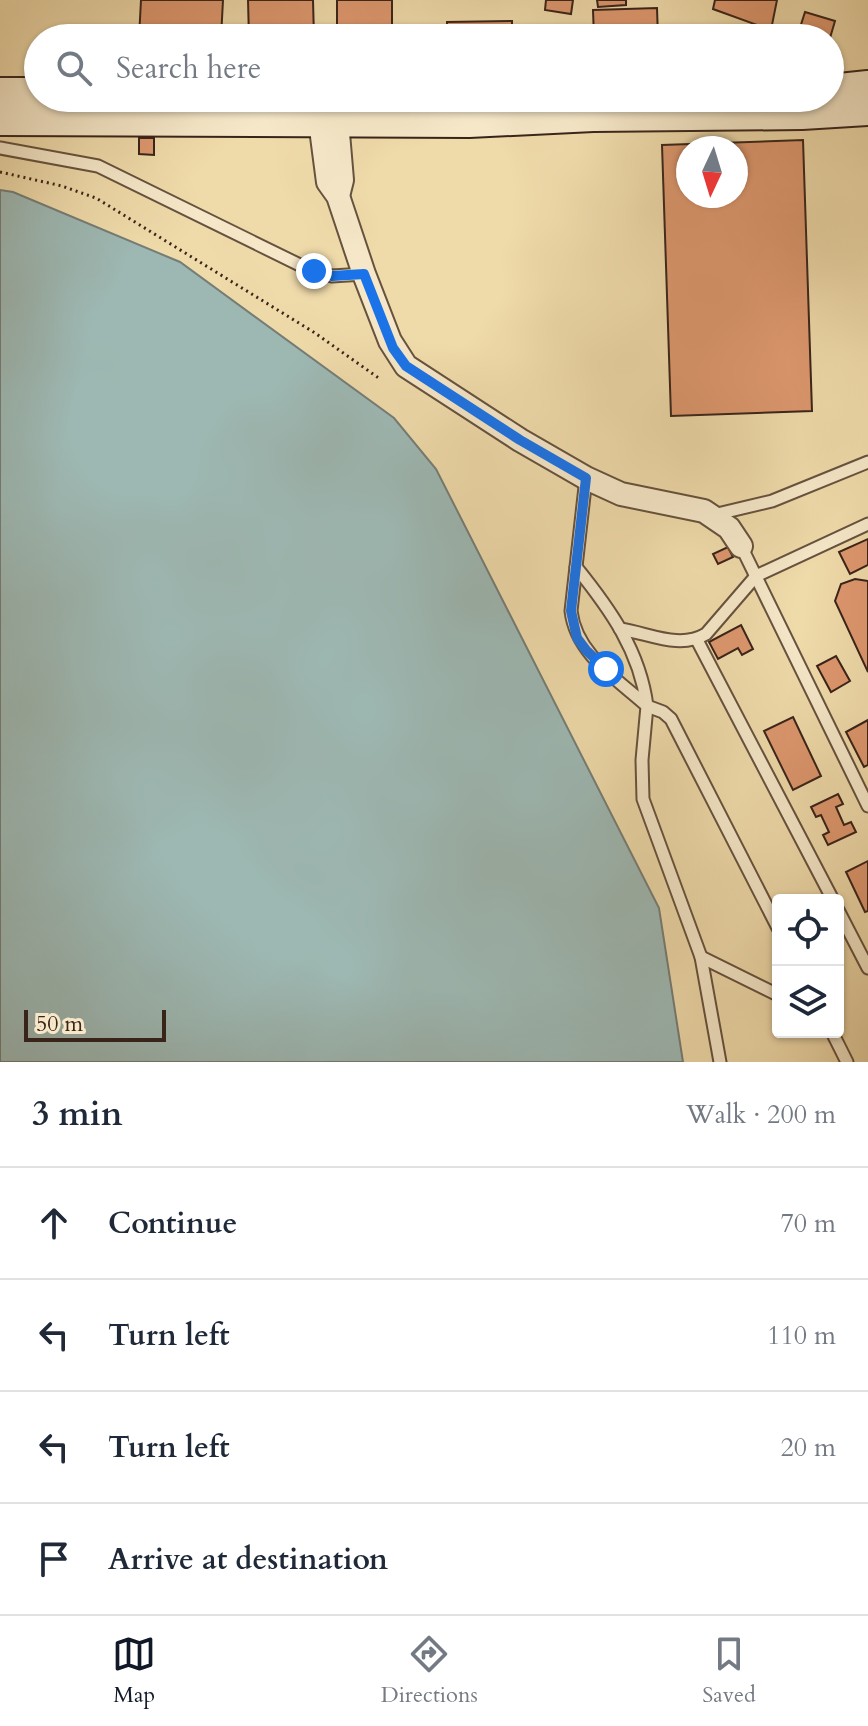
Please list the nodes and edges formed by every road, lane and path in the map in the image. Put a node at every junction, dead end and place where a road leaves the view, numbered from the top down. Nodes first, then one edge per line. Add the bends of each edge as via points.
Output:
1 (868, 86) edge
2 (844, 89) edge
3 (0, 93) edge
4 (24, 93) edge
5 (868, 110) edge
6 (844, 111) edge
7 (238, 112) edge
8 (328, 112) edge
9 (367, 112) edge
10 (831, 112) edge
11 (0, 120) edge
12 (0, 148) edge
13 (0, 172) edge
14 (364, 274) junction
15 (380, 379) dead end
16 (868, 462) edge
17 (586, 478) junction
18 (713, 516) junction
19 (868, 524) edge
20 (741, 546) joint
21 (576, 567) junction
22 (756, 576) junction
23 (620, 629) junction
24 (697, 640) junction
25 (647, 706) junction
26 (868, 806) edge
27 (830, 894) edge
28 (772, 916) edge
29 (844, 922) edge
30 (868, 939) edge
31 (856, 945) junction
32 (701, 957) junction
33 (868, 968) edge
34 (772, 992) edge
35 (835, 1038) edge
36 (720, 1062) edge
37 (847, 1062) edge

1 - 2 main road
3 - 4 main road
5 - 6 main road
7 - 11 main road
8 - 14 street via 342,180 338,196
9 - 10 main road via 500,122
12 - 14 lane via 98,166 308,269 332,276
13 - 15 path via 96,198
14 - 17 street via 393,348 406,366
16 - 18 lane via 772,501
17 - 18 street via 621,494
17 - 21 lane
18 - 20 street
19 - 22 lane
20 - 22 lane
21 - 23 lane
21 - 25 lane via 571,611 577,638
22 - 24 lane
22 - 26 lane
23 - 24 lane
23 - 25 lane via 643,678
24 - 27 lane
25 - 28 lane via 671,719
25 - 32 lane via 643,799
29 - 31 lane
30 - 31 lane
31 - 33 lane
32 - 34 lane
32 - 36 lane
35 - 37 lane

